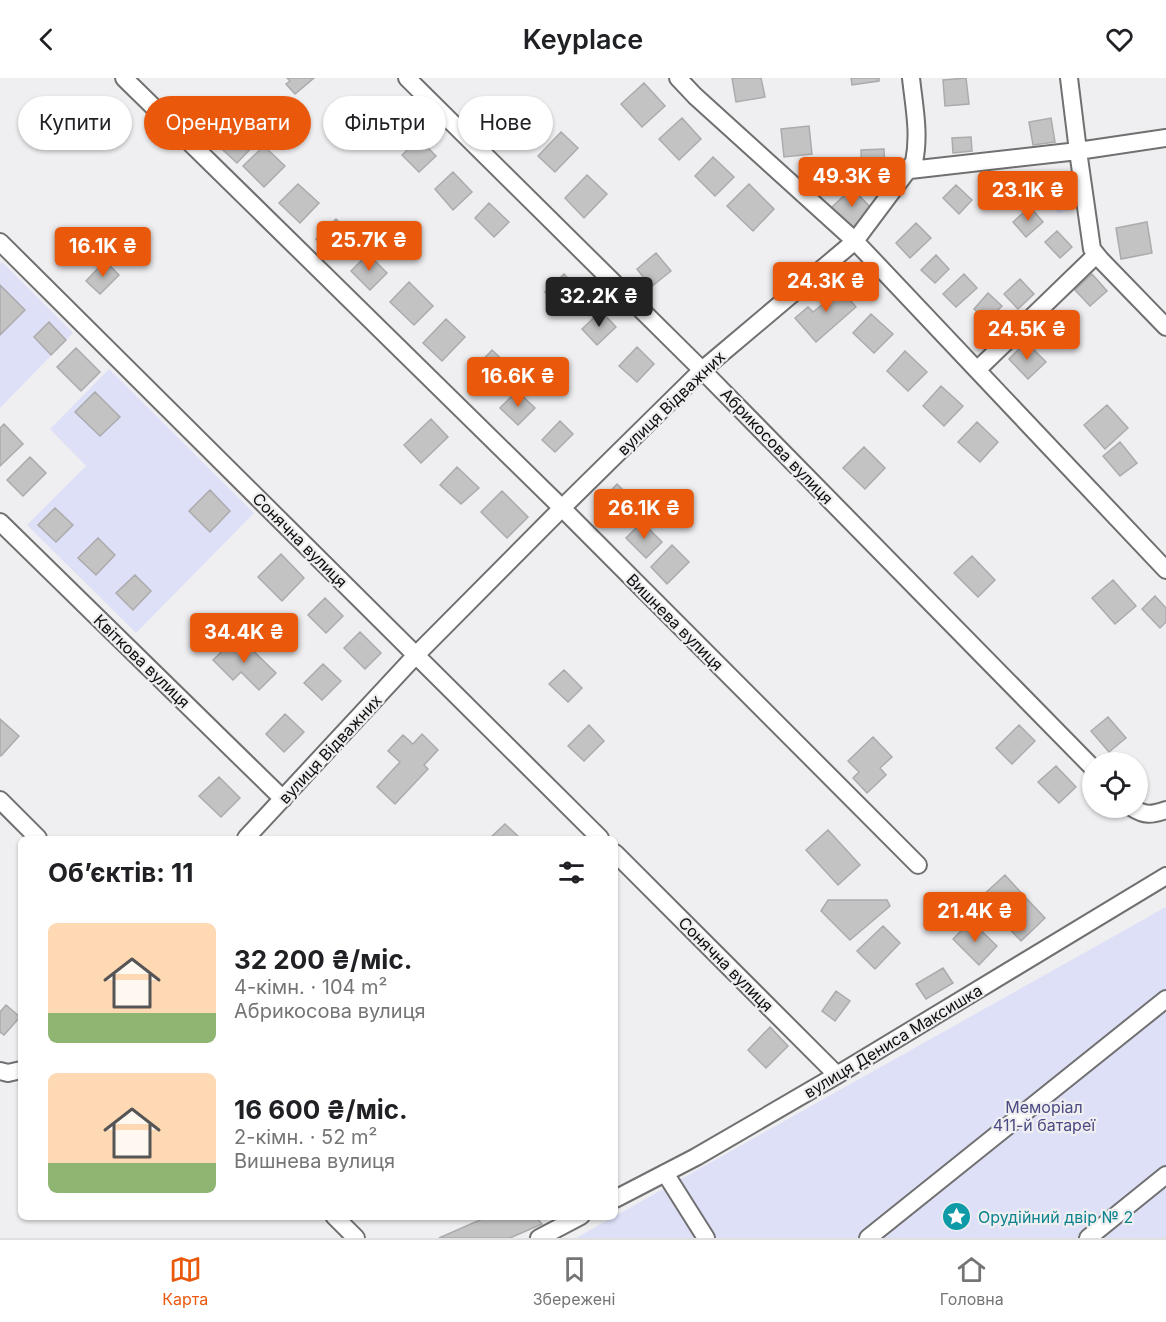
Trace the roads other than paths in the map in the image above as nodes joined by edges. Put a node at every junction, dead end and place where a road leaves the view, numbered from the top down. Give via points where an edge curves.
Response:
1 (124, 78) edge
2 (407, 78) edge
3 (678, 78) edge
4 (692, 78) edge
5 (911, 78) edge
6 (1069, 78) edge
7 (695, 96) junction
8 (1166, 138) edge
9 (1078, 150) junction
10 (910, 170) junction
11 (855, 241) junction
12 (0, 242) edge
13 (1096, 255) junction
14 (1166, 327) edge
15 (702, 370) junction
16 (977, 370) junction
17 (562, 508) junction
18 (0, 522) edge
19 (1166, 570) edge
20 (416, 655) junction
21 (1082, 758) edge
22 (283, 799) junction
23 (0, 800) edge
24 (1166, 810) edge
25 (1148, 814) edge
26 (36, 836) edge
27 (248, 836) edge
28 (598, 836) edge
29 (618, 856) edge
30 (918, 865) dead end
31 (1166, 876) edge
32 (1166, 999) edge
33 (0, 1071) edge
34 (18, 1071) edge
35 (837, 1075) junction
36 (665, 1173) junction
37 (1166, 1175) edge
38 (618, 1197) edge
39 (338, 1220) edge
40 (574, 1220) edge
41 (356, 1238) edge
42 (541, 1238) edge
43 (706, 1238) edge
44 (868, 1238) edge
45 (1089, 1238) edge

1 - 17 street, Вишнева вулиця
2 - 15 street, Абрикосова вулиця
3 - 7 street
4 - 7 street
5 - 10 street, вулиця Відважних via 917,149
6 - 9 street
7 - 11 street
8 - 9 street
9 - 10 street
9 - 13 street
10 - 11 street, вулиця Відважних
11 - 15 street, вулиця Відважних
11 - 16 street
12 - 20 street, Сонячна вулиця
13 - 14 street
13 - 16 street
15 - 17 street, вулиця Відважних
15 - 21 street, Абрикосова вулиця
16 - 19 street
17 - 20 street, вулиця Відважних
17 - 30 street, Вишнева вулиця
18 - 22 street, Квіткова вулиця
20 - 22 street, вулиця Відважних
20 - 28 street, Сонячна вулиця
22 - 27 street, вулиця Відважних
23 - 26 street
24 - 25 street
29 - 35 street, Сонячна вулиця
31 - 35 street, вулиця Дениса Максишка
32 - 44 street
33 - 34 street
35 - 36 street, вулиця Дениса Максишка
36 - 38 street, вулиця Дениса Максишка
36 - 43 street
37 - 45 street
39 - 41 street
40 - 42 street

